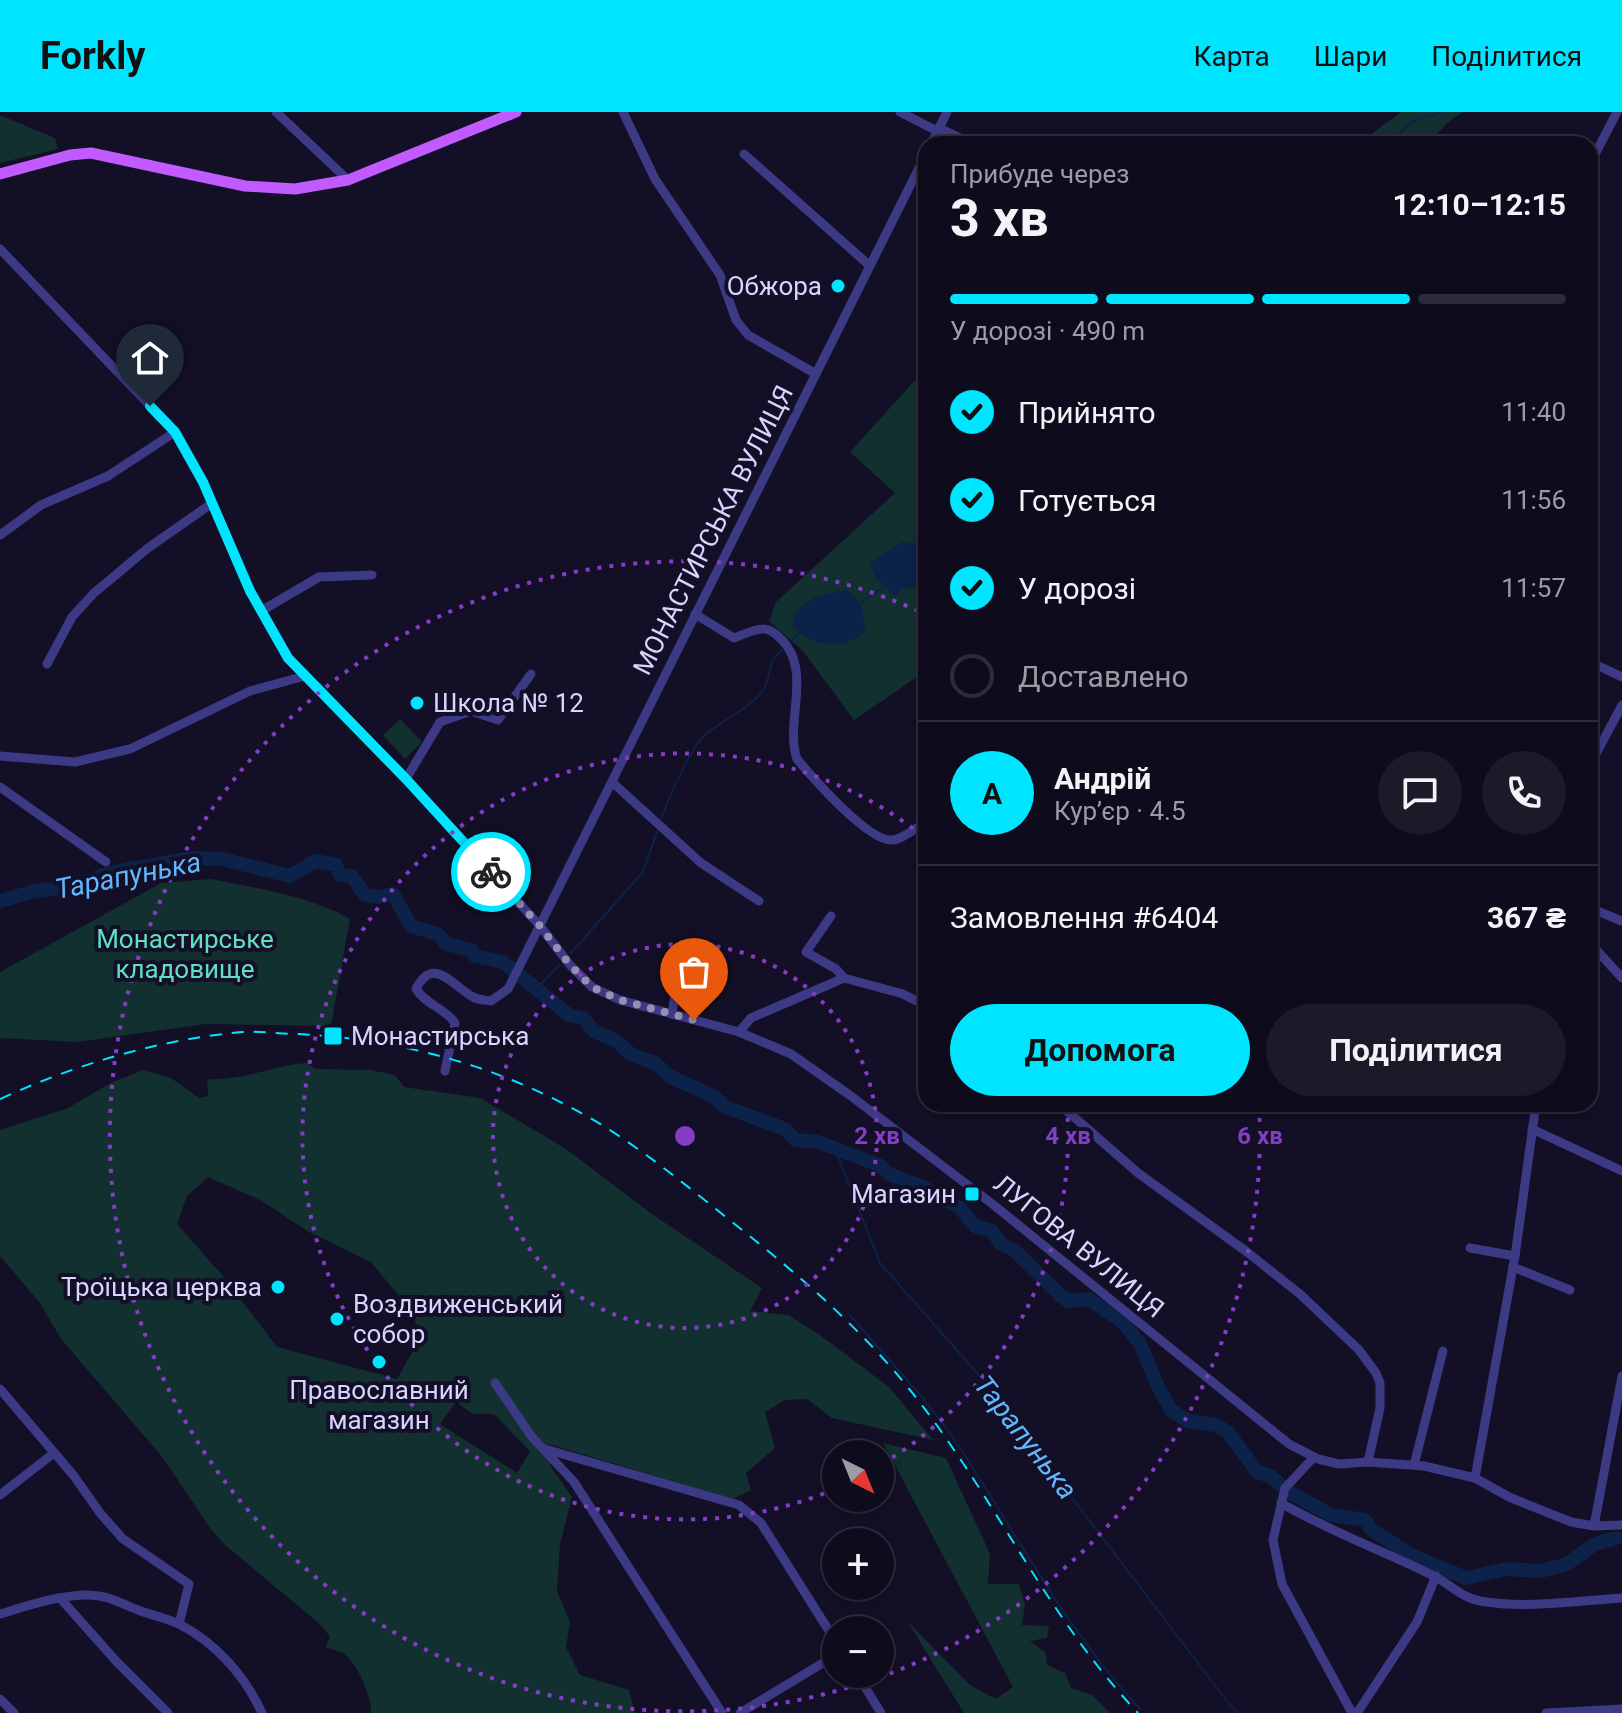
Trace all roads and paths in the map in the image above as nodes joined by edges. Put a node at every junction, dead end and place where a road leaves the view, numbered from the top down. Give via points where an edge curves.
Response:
1 (276, 112) edge
2 (516, 112) edge
3 (623, 112) edge
4 (900, 112) edge
5 (947, 112) edge
6 (1618, 114) edge
7 (938, 129) junction
8 (935, 136) edge
9 (954, 136) edge
10 (1598, 150) edge
11 (744, 154) dead end
12 (918, 170) edge
13 (0, 174) edge
14 (348, 180) junction
15 (0, 249) edge
16 (870, 266) junction
17 (816, 374) junction
18 (175, 432) junction
19 (211, 504) junction
20 (0, 535) edge
21 (372, 575) dead end
22 (261, 611) junction
23 (695, 614) junction
24 (47, 664) dead end
25 (1598, 666) edge
26 (531, 674) dead end
27 (305, 676) junction
28 (1622, 677) edge
29 (1622, 705) edge
30 (1598, 750) edge
31 (0, 756) edge
32 (406, 779) junction
33 (612, 782) junction
34 (0, 787) edge
35 (918, 826) edge
36 (106, 862) dead end
37 (759, 901) dead end
38 (1598, 911) edge
39 (831, 916) dead end
40 (1622, 921) edge
41 (540, 926) junction
42 (682, 947) dead end
43 (1598, 952) edge
44 (844, 978) junction
45 (1622, 978) edge
46 (918, 1002) edge
47 (672, 1014) junction
48 (739, 1032) junction
49 (445, 1071) dead end
50 (1068, 1112) edge
51 (1535, 1112) edge
52 (1532, 1129) junction
53 (1622, 1171) edge
54 (1470, 1248) dead end
55 (1515, 1256) junction
56 (1513, 1267) junction
57 (1570, 1290) dead end
58 (1443, 1351) dead end
59 (1622, 1376) edge
60 (495, 1383) dead end
61 (0, 1389) edge
62 (545, 1449) junction
63 (54, 1453) junction
64 (1314, 1457) junction
65 (1368, 1462) junction
66 (1414, 1465) junction
67 (1475, 1478) junction
68 (0, 1495) edge
69 (1281, 1503) junction
70 (1622, 1525) edge
71 (1594, 1526) junction
72 (1436, 1576) junction
73 (60, 1598) junction
74 (1622, 1598) edge
75 (0, 1614) edge
76 (822, 1620) edge
77 (179, 1624) junction
78 (822, 1663) edge
79 (866, 1688) edge
80 (0, 1699) edge
81 (1622, 1709) edge
82 (14, 1713) edge
83 (168, 1713) edge
84 (262, 1713) edge
85 (722, 1713) edge
86 (740, 1713) edge
87 (881, 1713) edge
88 (1355, 1713) edge
89 (1546, 1713) edge

1 - 14 street
2 - 14 main road
3 - 17 street via 655,179 720,275 736,320 748,335
4 - 7 street
5 - 7 street
6 - 10 street
7 - 8 street
7 - 9 street
11 - 16 street
12 - 16 street, МОНАСТИРСЬКА ВУЛИЦЯ
13 - 14 main road via 91,153 245,186 295,189
15 - 18 street, ЛУГОВА ВУЛИЦЯ
16 - 17 street, МОНАСТИРСЬКА ВУЛИЦЯ
17 - 23 street, МОНАСТИРСЬКА ВУЛИЦЯ
18 - 19 street, ЛУГОВА ВУЛИЦЯ
18 - 20 street via 108,476 41,505
19 - 22 street, ЛУГОВА ВУЛИЦЯ
19 - 24 street via 94,593 74,613
21 - 22 street via 319,577
22 - 27 street, ЛУГОВА ВУЛИЦЯ
23 - 33 street, МОНАСТИРСЬКА ВУЛИЦЯ
23 - 35 street via 734,638 764,629 786,643 796,675 797,759 855,821 883,839 894,840
25 - 28 street
26 - 32 street via 498,720 471,711 440,722
27 - 31 street via 250,691 130,749 75,762
27 - 32 street, ЛУГОВА ВУЛИЦЯ
29 - 30 street
32 - 41 street, ЛУГОВА ВУЛИЦЯ
33 - 37 street via 701,863
33 - 41 street, МОНАСТИРСЬКА ВУЛИЦЯ
34 - 36 street
38 - 40 street
39 - 44 street via 806,952
41 - 47 street, ЛУГОВА ВУЛИЦЯ via 592,987
41 - 49 street, МОНАСТИРСЬКА ВУЛИЦЯ via 510,984 491,1001 475,998 441,975 425,975 420,981 418,993 455,1023
42 - 47 street
43 - 45 street
44 - 46 street
44 - 48 street via 751,1018
47 - 48 street, ЛУГОВА ВУЛИЦЯ
48 - 64 street, ЛУГОВА ВУЛИЦЯ via 791,1054 851,1096 1289,1444
50 - 65 street via 1138,1173 1301,1295 1359,1350 1380,1383
51 - 52 street
52 - 53 street
52 - 55 street
54 - 55 street
55 - 56 street
56 - 57 street
56 - 67 street
58 - 66 street
59 - 71 street
60 - 62 street
61 - 63 street
62 - 76 street via 739,1505 761,1523
62 - 85 street via 574,1482
63 - 68 street
63 - 77 street via 123,1539 189,1584
64 - 65 street, ЛУГОВА ВУЛИЦЯ via 1339,1464
64 - 69 street via 1285,1488
65 - 66 street, ЛУГОВА ВУЛИЦЯ
66 - 67 street, ЛУГОВА ВУЛИЦЯ
67 - 71 street, ЛУГОВА ВУЛИЦЯ via 1555,1517
69 - 72 street
69 - 88 street via 1273,1540 1282,1584
70 - 71 street, ЛУГОВА ВУЛИЦЯ
72 - 74 street via 1464,1597 1482,1602
72 - 88 street via 1417,1622
73 - 75 street
73 - 77 street via 109,1597
73 - 83 street
77 - 84 street via 233,1666
78 - 86 street
79 - 87 street
80 - 82 street
81 - 89 street

